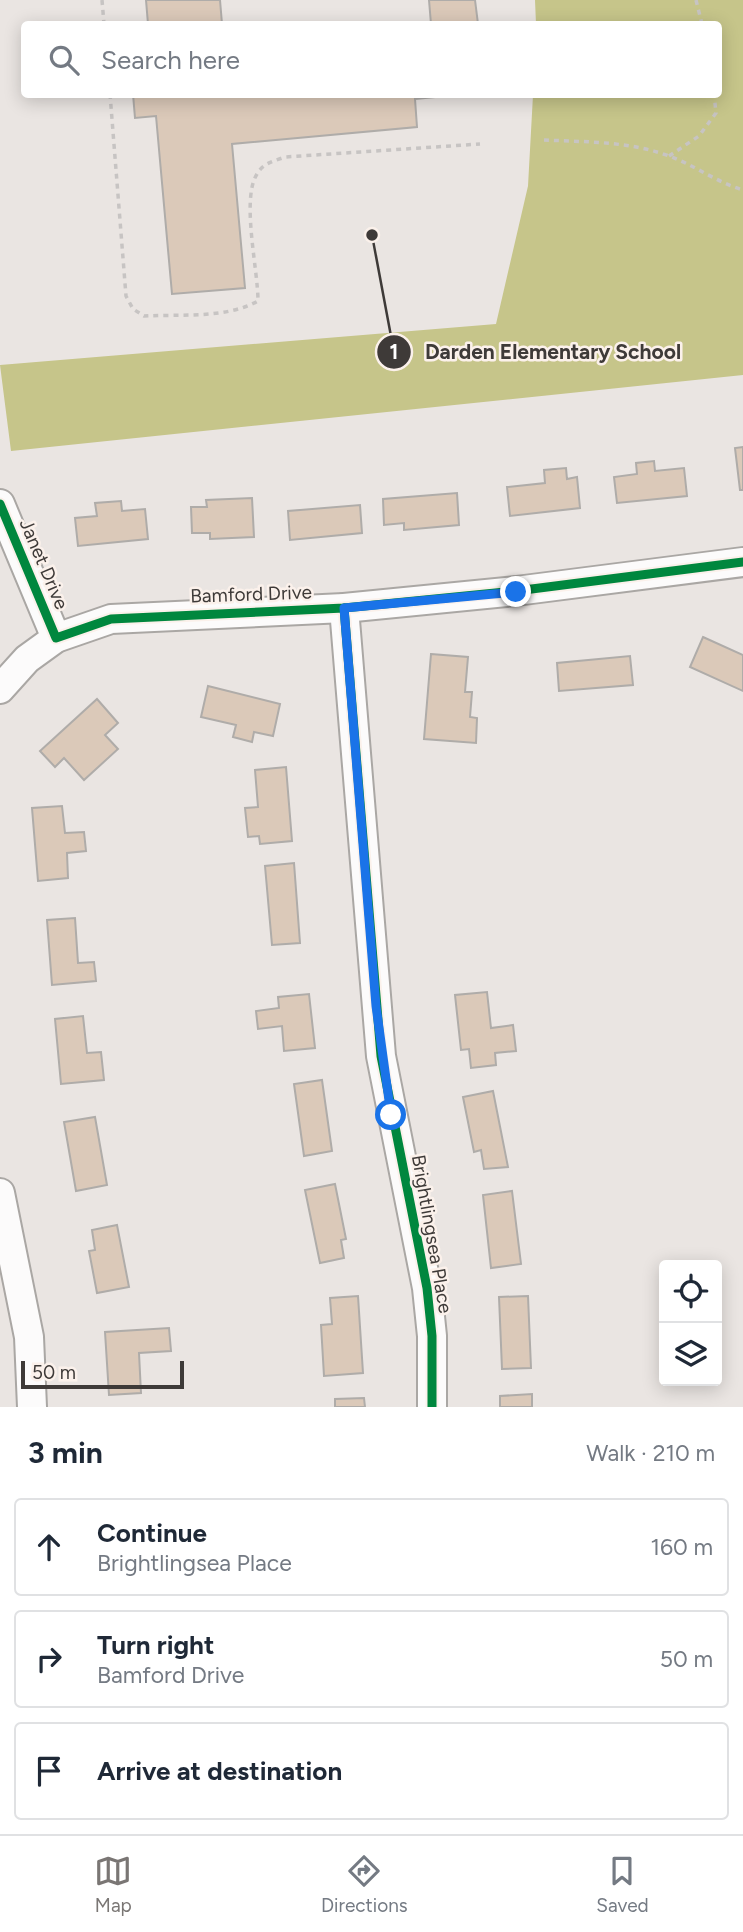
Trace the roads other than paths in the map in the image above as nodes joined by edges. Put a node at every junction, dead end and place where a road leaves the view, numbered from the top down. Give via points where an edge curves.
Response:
1 (0, 504) edge
2 (743, 562) edge
3 (344, 608) junction
4 (56, 638) junction
5 (0, 689) edge
6 (0, 1193) edge
7 (32, 1407) edge
8 (432, 1407) edge

1 - 4 street, Janet Drive
2 - 3 street, Bamford Drive via 516,592
3 - 4 street, Bamford Drive via 111,619
3 - 8 street, Brightlingsea Place via 381,1056 422,1255 432,1336
4 - 5 street, Bamford Drive via 27,659
6 - 7 street via 29,1337

